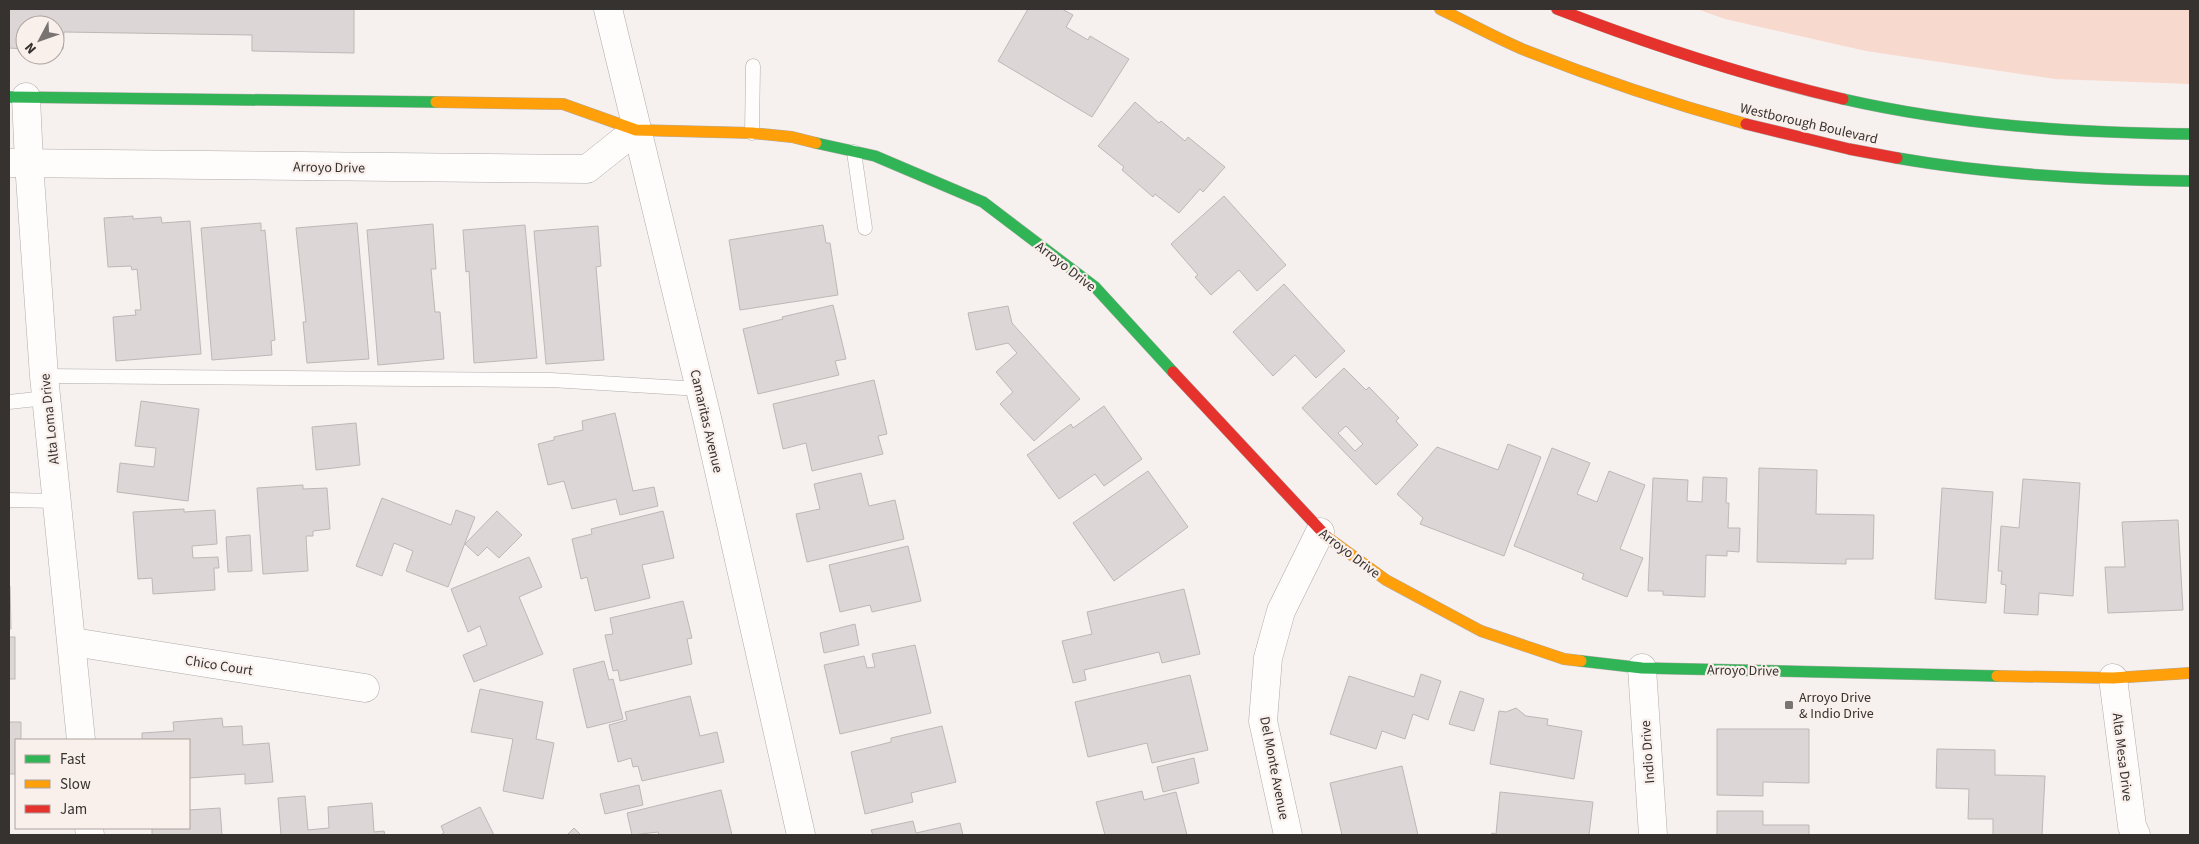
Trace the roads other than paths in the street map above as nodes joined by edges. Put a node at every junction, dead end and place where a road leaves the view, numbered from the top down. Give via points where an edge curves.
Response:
1 (608, 9) edge
2 (1440, 9) edge
3 (1557, 9) edge
4 (753, 66) dead end
5 (17, 97) edge
6 (636, 130) junction
7 (752, 132) junction
8 (2190, 134) edge
9 (854, 152) junction
10 (19, 163) edge
11 (2190, 181) edge
12 (865, 228) dead end
13 (45, 387) junction
14 (700, 389) junction
15 (9, 402) edge
16 (9, 500) edge
17 (57, 501) junction
18 (1320, 532) junction
19 (73, 642) junction
20 (1642, 668) junction
21 (2190, 673) edge
22 (2113, 678) junction
23 (365, 688) dead end
24 (81, 739) edge
25 (801, 835) edge
26 (1288, 835) edge
27 (1653, 835) edge
28 (2136, 835) edge

1 - 6 street, Camaritas Avenue
2 - 11 street, Westborough Boulevard via 1520,47 1600,78 1774,133 1864,153 1996,172 2051,178
3 - 8 street via 1622,36 1706,64 1884,108 1971,123 2063,132
4 - 7 lane
5 - 6 street, Arroyo Drive via 563,104
5 - 10 street, Alta Loma Drive
6 - 7 street, Arroyo Drive
6 - 10 street, Arroyo Drive via 586,169
6 - 14 street, Camaritas Avenue
7 - 9 street, Arroyo Drive via 792,137
9 - 12 lane
9 - 18 street, Arroyo Drive via 875,156 983,202 1095,287
10 - 13 street, Alta Loma Drive
13 - 14 lane via 551,380
13 - 15 lane
13 - 17 street, Alta Loma Drive
14 - 25 street, Camaritas Avenue
16 - 17 lane
17 - 19 street, Alta Loma Drive
18 - 20 street, Arroyo Drive via 1386,580 1481,631 1564,659
18 - 26 street, Del Monte Avenue via 1281,612 1268,658 1263,721
19 - 23 street, Chico Court
19 - 24 street, Alta Loma Drive
20 - 22 street, Arroyo Drive
20 - 27 street, Indio Drive
21 - 22 street, Arroyo Drive
22 - 28 street, Alta Mesa Drive via 2132,826

